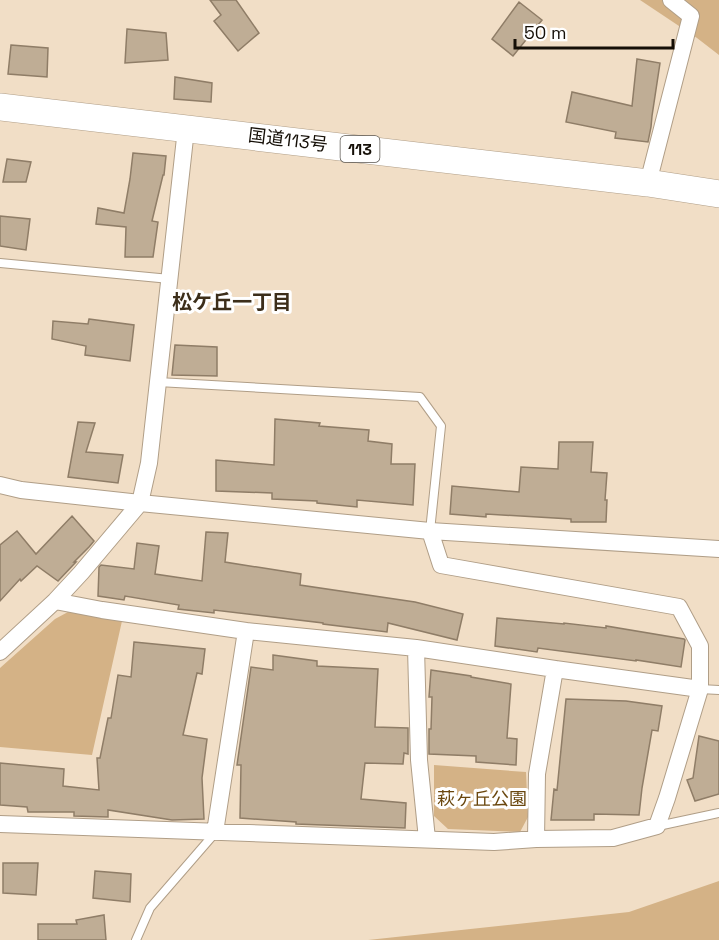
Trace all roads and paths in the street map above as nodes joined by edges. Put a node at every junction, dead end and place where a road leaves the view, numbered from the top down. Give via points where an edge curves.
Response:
1 (671, 0) edge
2 (0, 107) edge
3 (186, 129) junction
4 (648, 183) junction
5 (719, 194) edge
6 (0, 263) edge
7 (170, 279) junction
8 (158, 382) junction
9 (0, 485) edge
10 (140, 503) junction
11 (430, 531) junction
12 (719, 549) edge
13 (55, 601) junction
14 (246, 631) junction
15 (416, 648) junction
16 (0, 652) edge
17 (555, 669) junction
18 (700, 689) junction
19 (719, 690) edge
20 (719, 813) edge
21 (0, 824) edge
22 (657, 826) junction
23 (215, 832) junction
24 (427, 839) junction
25 (536, 839) junction
26 (136, 940) edge

1 - 4 street via 691,16
2 - 3 highway, 国道113号 / 113
3 - 4 highway, 国道113号 / 113
3 - 7 street
4 - 5 highway, 国道113号 / 113
6 - 7 lane
7 - 8 street
8 - 10 street via 150,463
8 - 11 lane via 420,397 441,426
9 - 10 street
10 - 11 street
10 - 13 street
11 - 12 street
11 - 18 street via 441,565 679,607 700,646
13 - 14 street
13 - 16 street
14 - 15 street
14 - 23 street
15 - 17 street
15 - 24 street via 419,760
17 - 18 street
17 - 25 street via 537,774
18 - 19 lane
18 - 22 street
20 - 22 lane
21 - 23 street
22 - 25 street via 613,838
23 - 24 street
23 - 26 lane via 150,908
24 - 25 street

